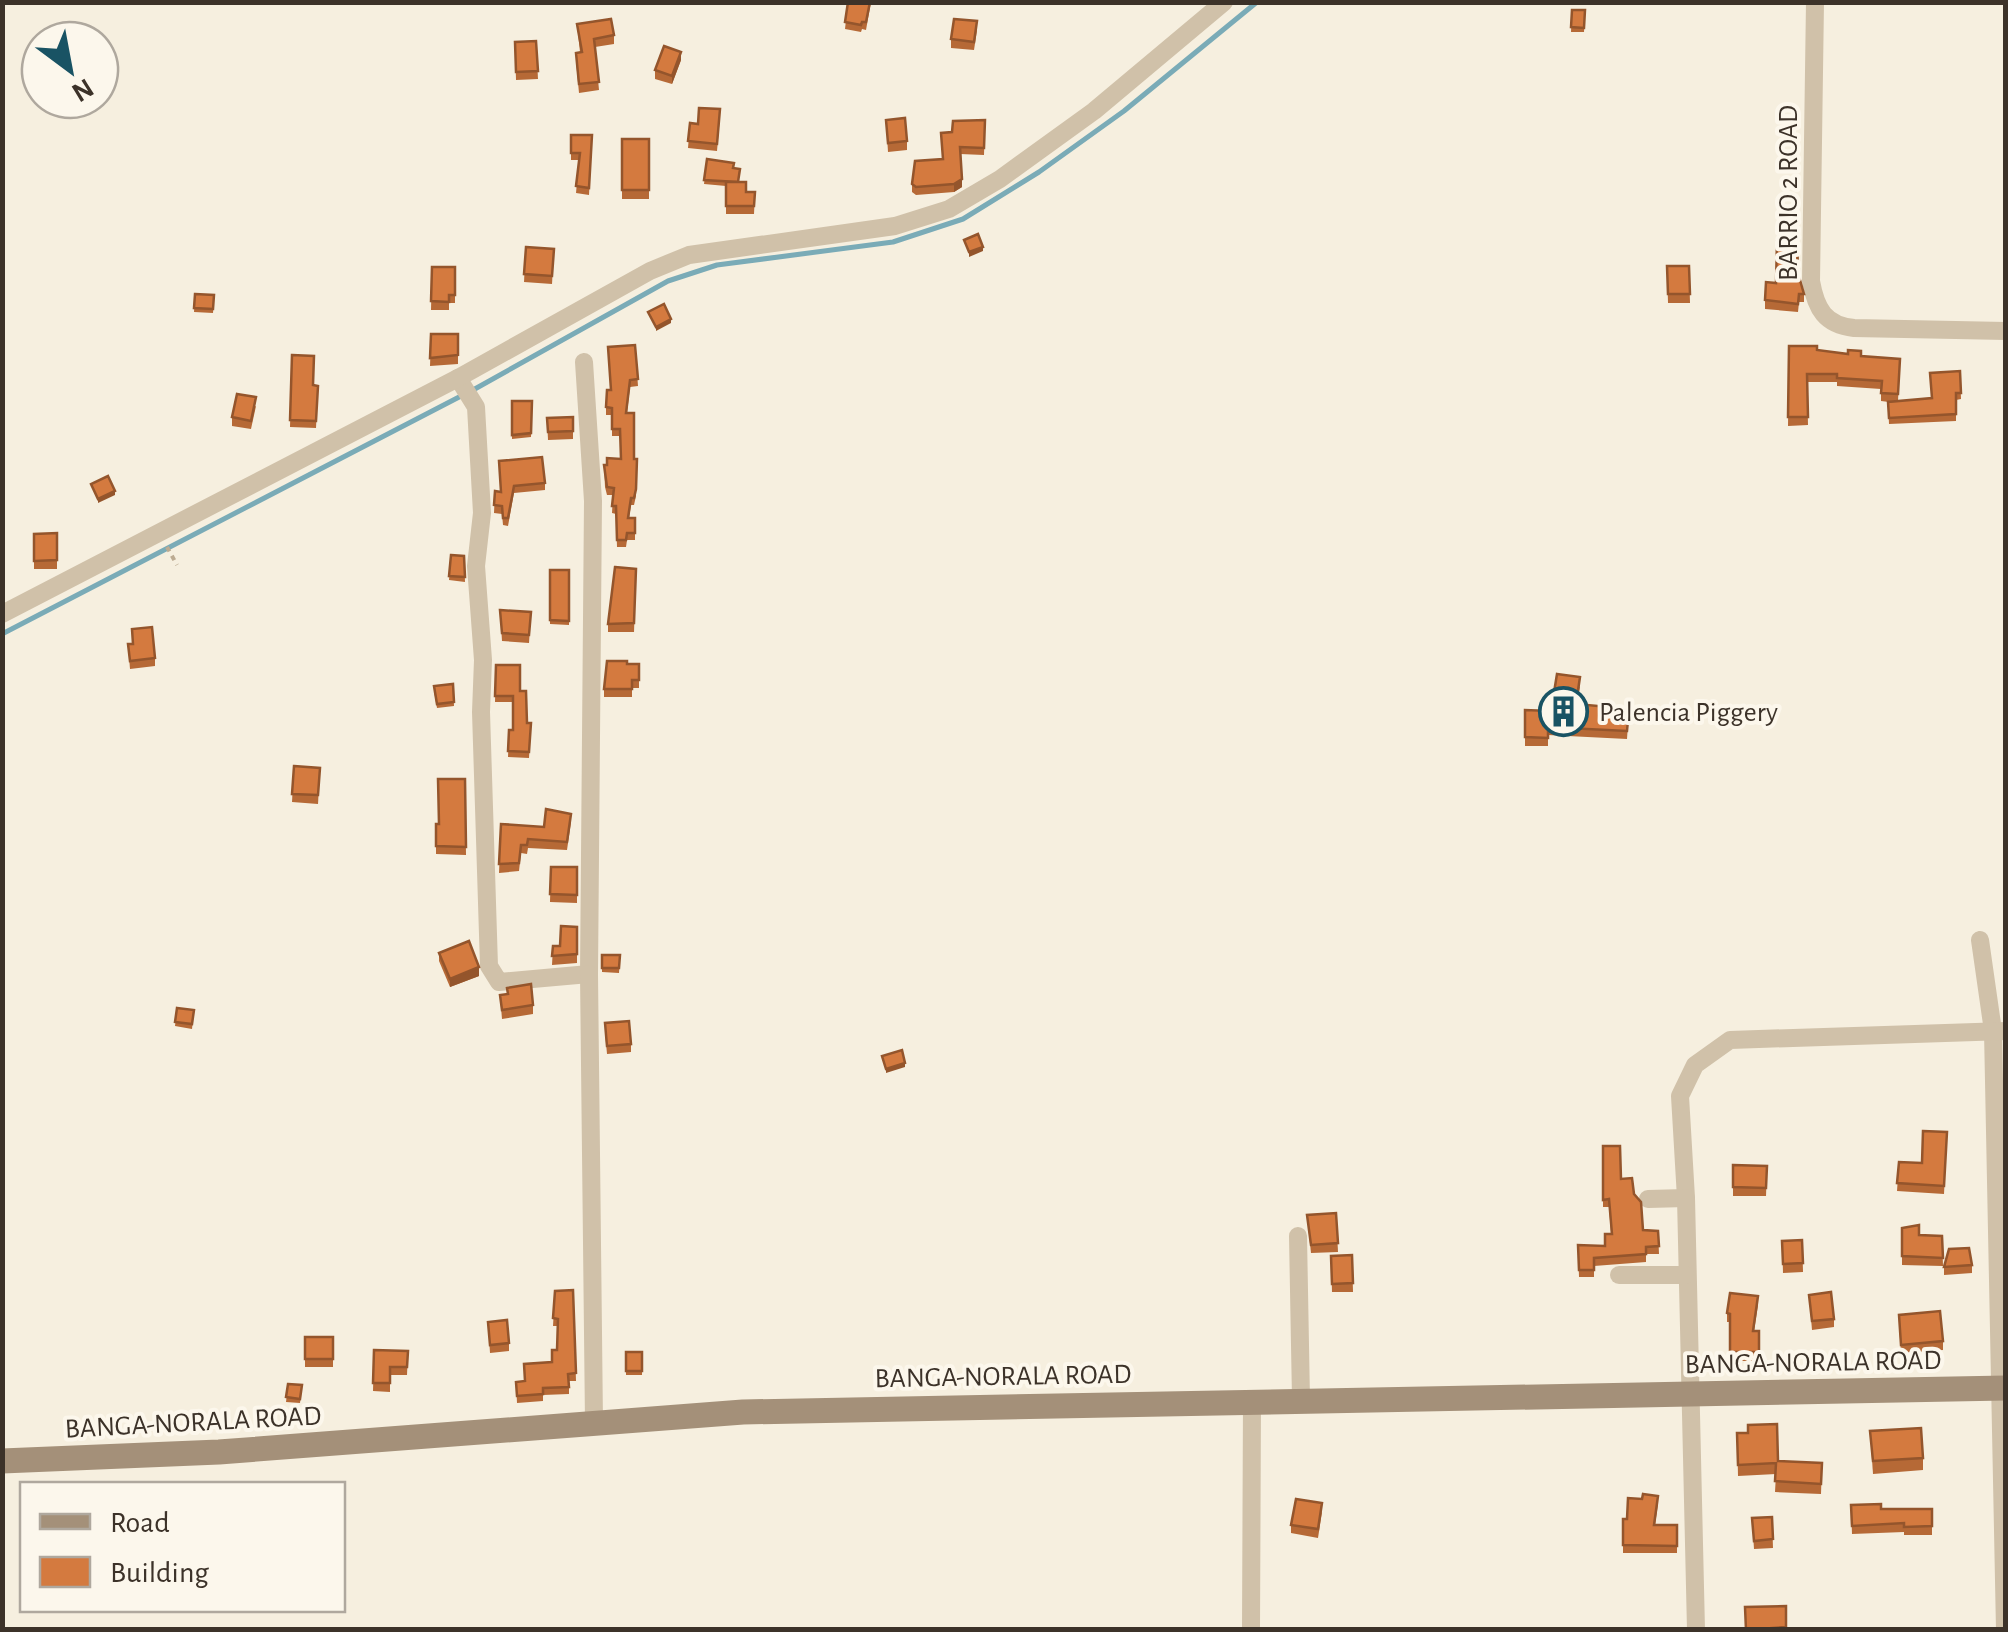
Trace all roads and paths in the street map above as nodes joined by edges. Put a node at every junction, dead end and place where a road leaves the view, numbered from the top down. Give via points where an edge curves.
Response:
1 (1224, 2) edge
2 (1816, 2) edge
3 (2006, 330) edge
4 (584, 362) dead end
5 (458, 378) junction
6 (2, 614) edge
7 (1980, 940) dead end
8 (588, 974) junction
9 (1999, 1031) edge
10 (1686, 1198) junction
11 (1648, 1199) dead end
12 (1298, 1236) dead end
13 (1618, 1275) dead end
14 (1685, 1275) junction
15 (2003, 1388) edge
16 (1693, 1394) junction
17 (1301, 1399) junction
18 (1252, 1400) junction
19 (594, 1422) junction
20 (2, 1461) edge
21 (1251, 1630) edge
22 (1696, 1630) edge
23 (2005, 1630) edge

1 - 5 street via 1094,111 950,210 894,226 690,255 622,285
2 - 3 street, BARRIO 2 ROAD via 1811,282 1822,312 1837,326 1854,328
4 - 8 street via 593,501
5 - 6 street
5 - 8 street via 476,407 482,513 476,566 489,966 499,982
7 - 9 street
8 - 19 street
9 - 10 street via 1730,1040 1695,1065 1680,1096
9 - 15 street
10 - 11 street
10 - 14 street
12 - 17 street
13 - 14 street
14 - 16 street
15 - 16 main road, BANGA-NORALA ROAD
15 - 23 street
16 - 17 main road, BANGA-NORALA ROAD
16 - 22 street
17 - 18 main road, BANGA-NORALA ROAD
18 - 19 main road, BANGA-NORALA ROAD via 742,1412
18 - 21 street
19 - 20 main road, BANGA-NORALA ROAD via 220,1452

